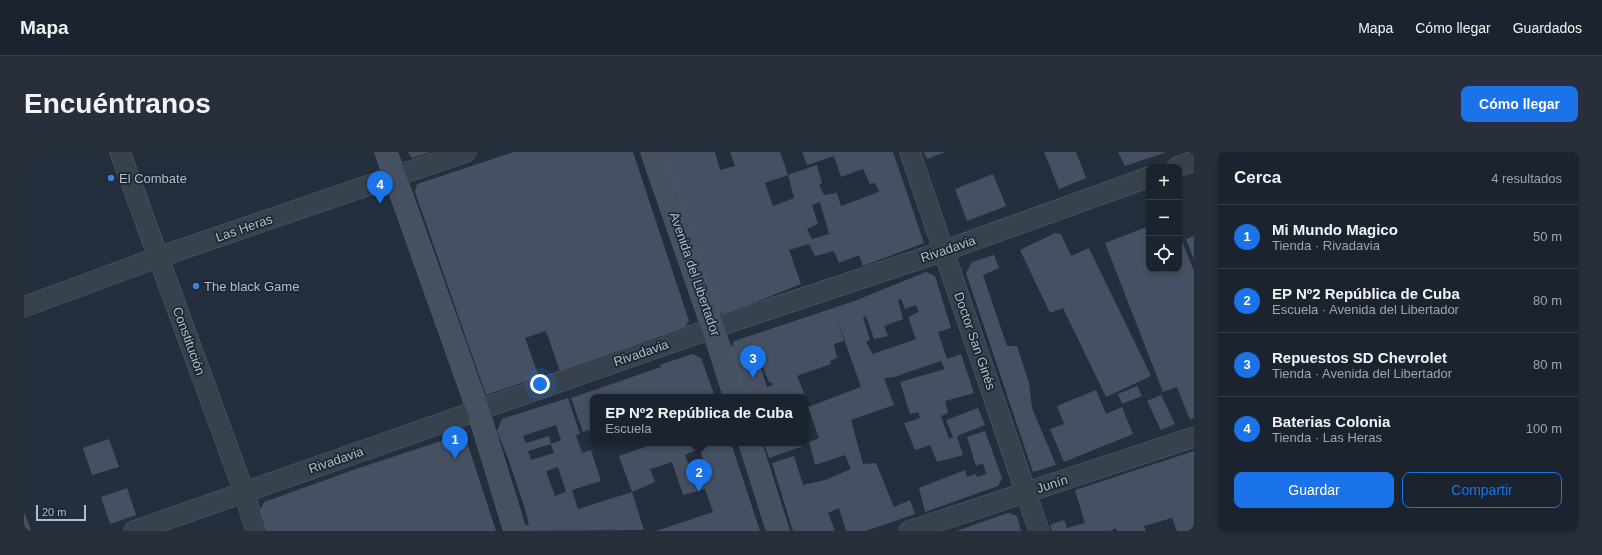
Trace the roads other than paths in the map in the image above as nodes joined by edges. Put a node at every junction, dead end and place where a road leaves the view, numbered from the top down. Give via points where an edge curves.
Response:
1 (120, 152) edge
2 (386, 152) edge
3 (466, 152) edge
4 (652, 152) edge
5 (910, 152) edge
6 (1194, 161) edge
7 (1182, 165) edge
8 (394, 177) junction
9 (1146, 178) edge
10 (944, 251) junction
11 (159, 257) junction
12 (24, 307) edge
13 (713, 328) junction
14 (734, 394) edge
15 (478, 410) junction
16 (1194, 437) edge
17 (751, 446) edge
18 (244, 492) junction
19 (1026, 493) junction
20 (134, 531) edge
21 (256, 531) edge
22 (516, 531) edge
23 (778, 531) edge
24 (910, 531) edge
25 (1040, 531) edge

1 - 11 street, Constitución
2 - 8 main road
3 - 8 street, Las Heras
4 - 13 main road, Avenida del Libertador
5 - 10 street, Doctor San Ginés
6 - 7 street
8 - 11 street, Las Heras
8 - 15 main road
9 - 10 street, Rivadavia
10 - 13 street, Rivadavia
10 - 19 street, Doctor San Ginés
11 - 12 street, Las Heras
11 - 18 street, Constitución
13 - 14 main road, Avenida del Libertador
13 - 15 street, Rivadavia
15 - 18 street, Rivadavia
15 - 22 main road
16 - 19 street, Junín
17 - 23 main road
18 - 20 street, Rivadavia
18 - 21 street, Constitución
19 - 24 street, Junín
19 - 25 street, Doctor San Ginés

